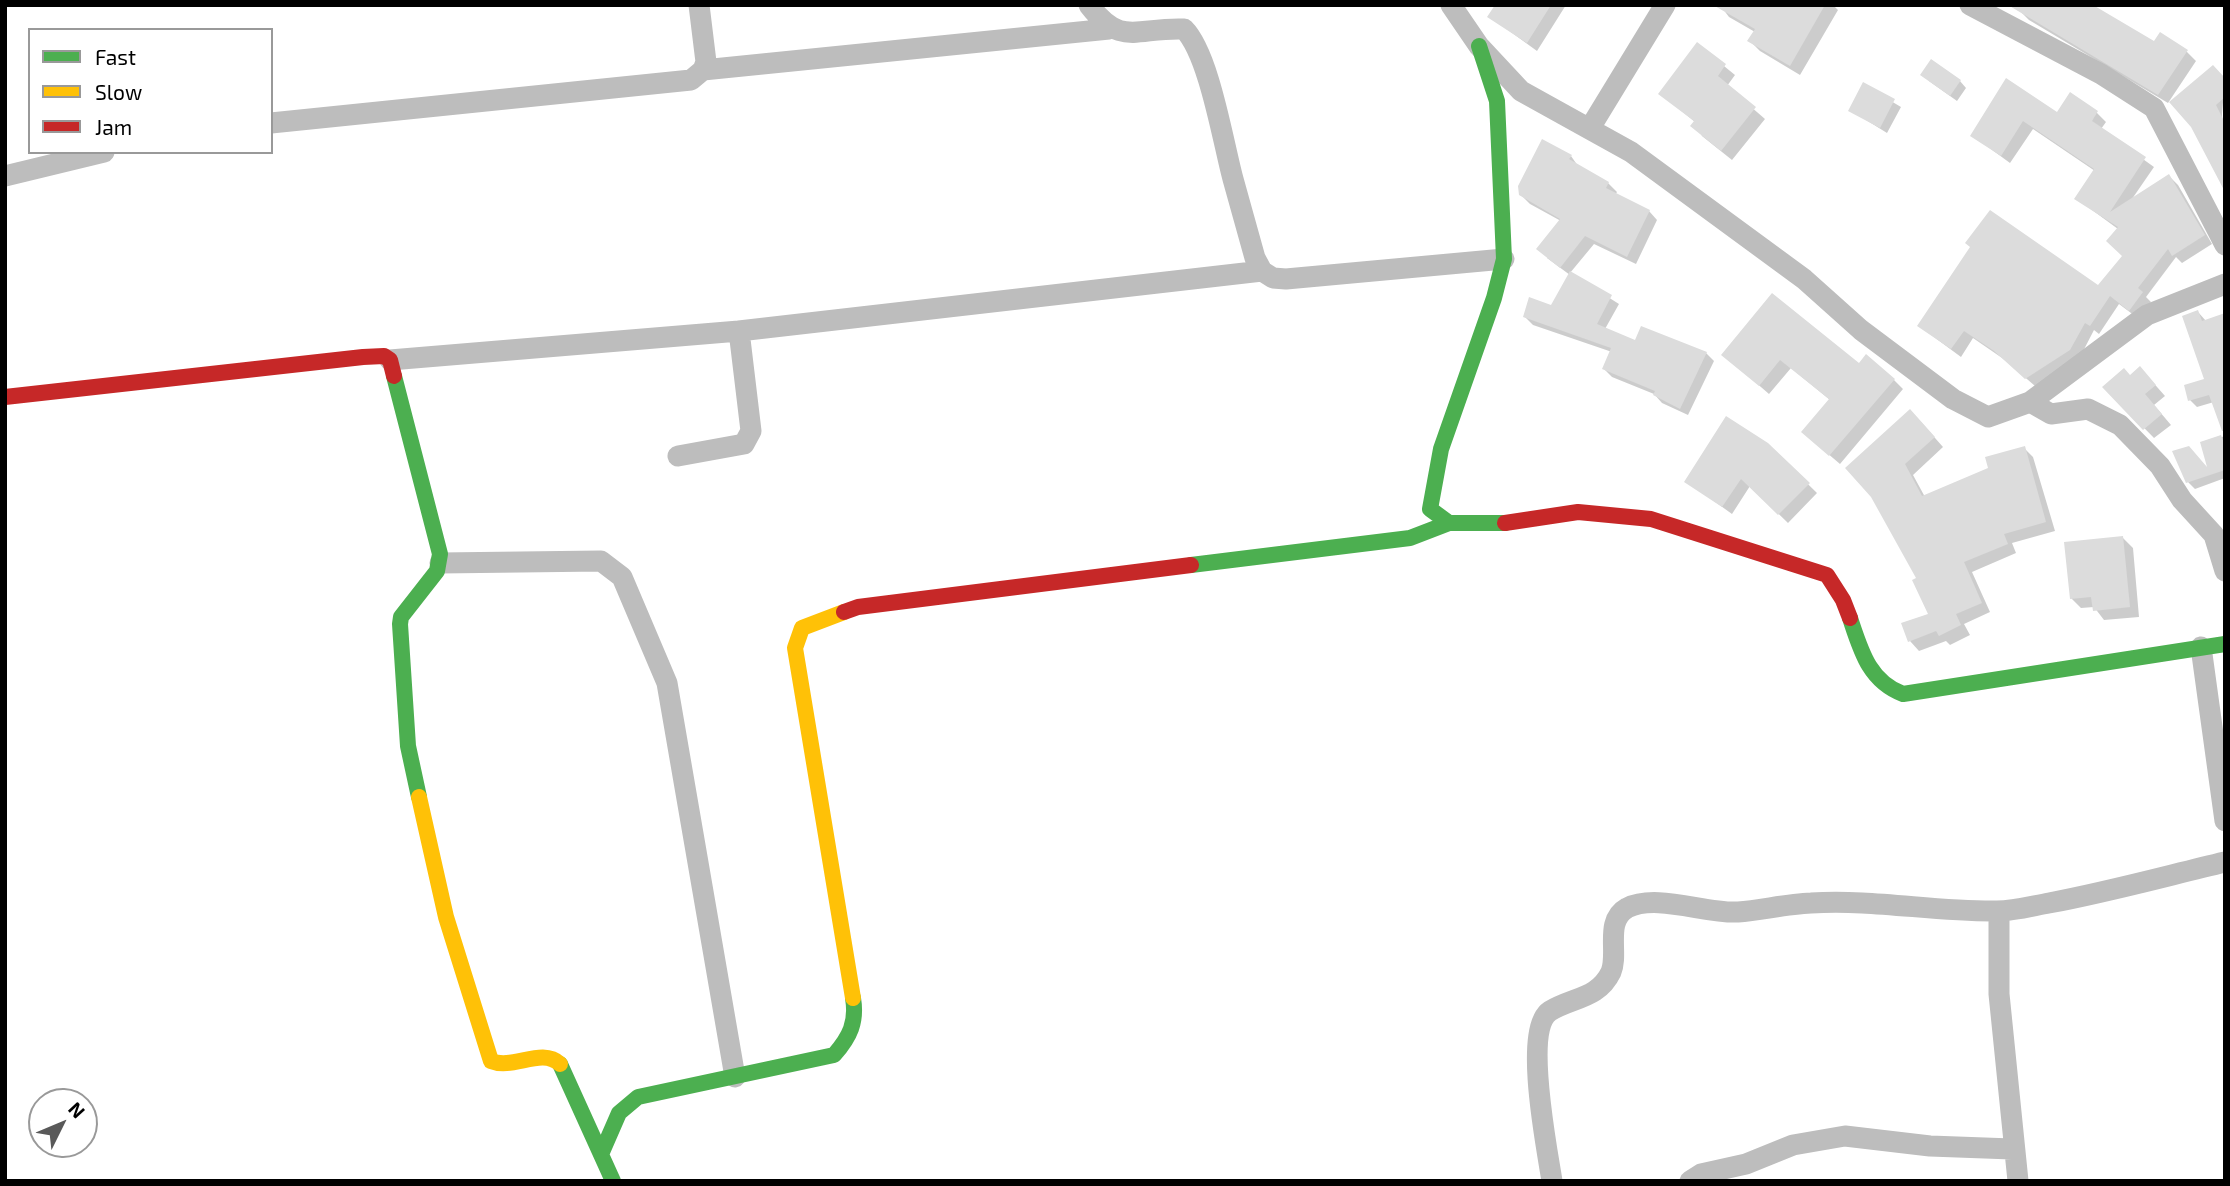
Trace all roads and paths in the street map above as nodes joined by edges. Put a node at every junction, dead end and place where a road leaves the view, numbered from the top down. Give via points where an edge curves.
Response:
1 (699, 5) edge
2 (1089, 5) edge
3 (1451, 5) edge
4 (1665, 5) edge
5 (1972, 6) edge
6 (1109, 29) junction
7 (1479, 46) junction
8 (703, 70) junction
9 (273, 123) edge
10 (1590, 128) junction
11 (96, 154) edge
12 (5, 176) edge
13 (2225, 245) edge
14 (1504, 259) junction
15 (1262, 271) junction
16 (2225, 284) edge
17 (739, 331) junction
18 (390, 360) junction
19 (5, 397) edge
20 (2029, 402) junction
21 (678, 456) dead end
22 (1448, 523) junction
23 (440, 563) junction
24 (2225, 571) edge
25 (2225, 644) edge
26 (2201, 647) junction
27 (2225, 821) edge
28 (2225, 862) edge
29 (1999, 911) junction
30 (735, 1077) junction
31 (2012, 1149) junction
32 (602, 1152) junction
33 (613, 1181) edge
34 (1552, 1181) edge
35 (1690, 1181) edge
36 (2018, 1181) edge

1 - 8 street
2 - 6 street
3 - 7 street
4 - 10 street
5 - 13 street via 2101,74 2154,108
6 - 8 street
6 - 15 street via 1123,33 1184,29 1190,35 1199,52
7 - 10 street via 1521,92
7 - 14 street via 1497,101
8 - 9 street via 691,80
10 - 20 street via 1727,221 1953,399 1988,417
11 - 12 street
14 - 15 street via 1286,279
14 - 22 street via 1441,449 1430,509
15 - 17 street
16 - 20 street via 2147,315
17 - 18 street
17 - 21 street via 751,431 744,444
18 - 19 street via 363,357
18 - 23 street
20 - 24 street via 2051,414 2088,409 2120,425 2160,466 2182,500 2214,535
22 - 26 street via 1503,523 1578,512 1651,519 1826,575 1841,589 1866,663 1880,684 1902,694
22 - 30 street via 1410,538 858,607 802,628 794,648 856,1015 848,1039 834,1055
23 - 30 street via 601,561 622,577 667,683
23 - 32 street via 400,624 408,746 446,917 491,1062 504,1065 547,1057 559,1061
25 - 26 street
26 - 27 street
28 - 29 street via 2087,896
29 - 31 street via 1999,994
29 - 34 street via 1812,903 1735,912 1648,903 1627,908 1614,928 1612,970 1605,981 1596,992 1549,1012 1540,1021 1541,1105
30 - 32 street via 638,1097 619,1113
31 - 35 street via 1845,1136 1793,1145
31 - 36 street
32 - 33 street

